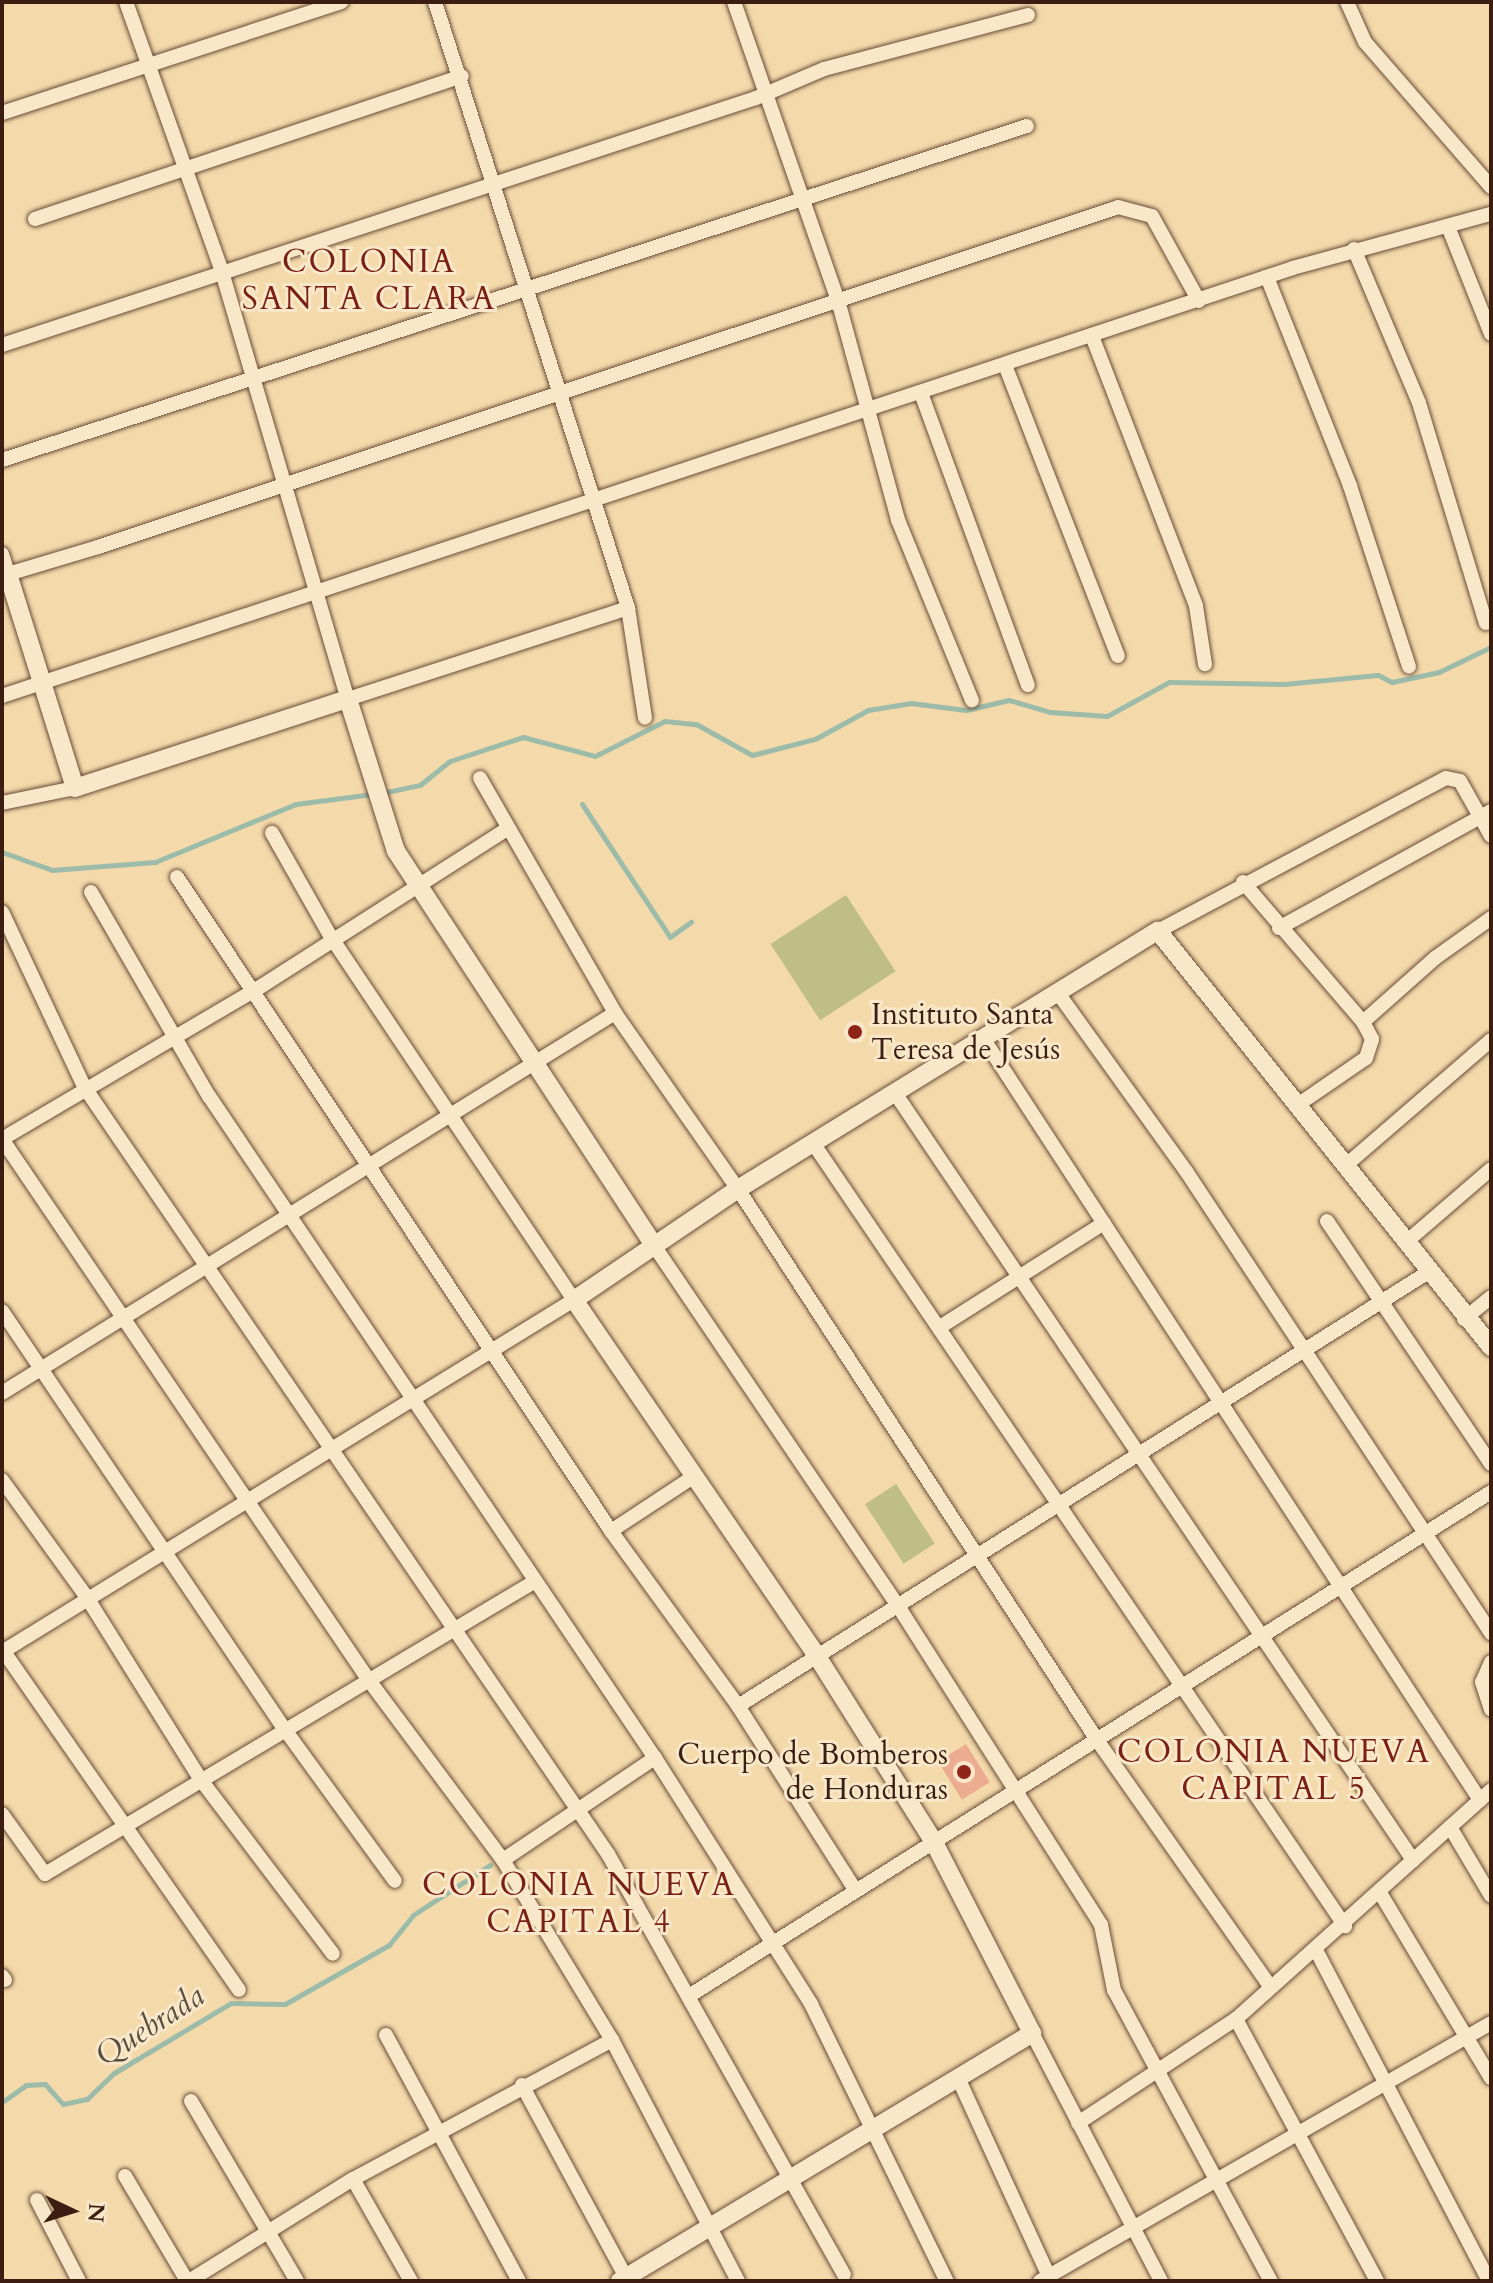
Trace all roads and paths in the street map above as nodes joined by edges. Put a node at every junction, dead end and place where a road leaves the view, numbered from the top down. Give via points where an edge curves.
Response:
1 (126, 2) edge
2 (341, 2) edge
3 (435, 2) edge
4 (734, 2) edge
5 (1347, 2) edge
6 (1028, 15) dead end
7 (148, 65) junction
8 (462, 76) junction
9 (765, 94) junction
10 (2, 113) edge
11 (1027, 126) dead end
12 (185, 168) junction
13 (493, 181) junction
14 (1491, 187) edge
15 (805, 198) junction
16 (1491, 214) edge
17 (35, 219) dead end
18 (1449, 229) junction
19 (1354, 249) junction
20 (222, 272) junction
21 (1267, 277) junction
22 (527, 288) junction
23 (1199, 301) junction
24 (839, 304) junction
25 (1491, 334) edge
26 (1092, 336) junction
27 (2, 345) edge
28 (1005, 365) junction
29 (253, 377) junction
30 (921, 393) junction
31 (561, 394) junction
32 (872, 409) junction
33 (2, 460) edge
34 (285, 484) junction
35 (594, 501) junction
36 (2, 554) edge
37 (5, 575) edge
38 (317, 592) junction
39 (628, 608) junction
40 (1486, 623) dead end
41 (1118, 656) dead end
42 (1205, 664) dead end
43 (1409, 667) dead end
44 (42, 683) junction
45 (1028, 685) dead end
46 (2, 696) edge
47 (348, 699) junction
48 (972, 700) dead end
49 (645, 718) dead end
50 (480, 778) dead end
51 (75, 788) junction
52 (2, 803) edge
53 (1485, 814) edge
54 (507, 829) junction
55 (272, 833) dead end
56 (1491, 836) edge
57 (177, 877) dead end
58 (1243, 882) junction
59 (417, 886) junction
60 (91, 892) dead end
61 (2, 912) edge
62 (1491, 918) edge
63 (1279, 928) junction
64 (1158, 931) junction
65 (332, 939) junction
66 (257, 989) junction
67 (1058, 993) junction
68 (615, 1013) junction
69 (1363, 1022) junction
70 (983, 1038) junction
71 (173, 1039) junction
72 (1491, 1040) edge
73 (537, 1064) junction
74 (85, 1088) junction
75 (895, 1093) junction
76 (1299, 1104) junction
77 (455, 1115) junction
78 (2, 1139) edge
79 (813, 1143) junction
80 (1345, 1166) junction
81 (372, 1167) junction
82 (1491, 1169) edge
83 (738, 1189) junction
84 (291, 1215) junction
85 (1327, 1221) dead end
86 (1104, 1223) junction
87 (1405, 1243) junction
88 (655, 1247) junction
89 (207, 1267) junction
90 (1427, 1273) junction
91 (1022, 1274) junction
92 (1491, 1297) edge
93 (574, 1300) junction
94 (1383, 1302) junction
95 (2, 1311) edge
96 (125, 1318) junction
97 (1464, 1319) junction
98 (940, 1327) junction
99 (1491, 1347) edge
100 (491, 1350) junction
101 (1306, 1354) junction
102 (41, 1368) junction
103 (2, 1393) edge
104 (411, 1402) junction
105 (1225, 1403) junction
106 (331, 1449) junction
107 (1141, 1452) junction
108 (1491, 1464) edge
109 (693, 1477) junction
110 (2, 1480) edge
111 (1491, 1492) edge
112 (244, 1499) junction
113 (1060, 1504) junction
114 (1427, 1529) junction
115 (611, 1531) junction
116 (164, 1550) junction
117 (976, 1555) junction
118 (532, 1583) junction
119 (1343, 1585) junction
120 (86, 1596) junction
121 (898, 1606) junction
122 (452, 1632) junction
123 (1491, 1633) edge
124 (1264, 1638) junction
125 (2, 1651) edge
126 (815, 1653) junction
127 (1491, 1662) edge
128 (368, 1679) junction
129 (1181, 1688) junction
130 (738, 1706) junction
131 (1491, 1710) edge
132 (283, 1727) junction
133 (1097, 1740) junction
134 (655, 1758) junction
135 (201, 1780) junction
136 (1016, 1787) junction
137 (1485, 1795) edge
138 (578, 1809) junction
139 (2, 1814) edge
140 (129, 1825) junction
141 (1450, 1827) junction
142 (934, 1842) junction
143 (503, 1860) junction
144 (1413, 1860) junction
145 (395, 1881) dead end
146 (856, 1891) junction
147 (1379, 1891) junction
148 (1491, 1896) edge
149 (1345, 1926) junction
150 (773, 1946) junction
151 (1317, 1952) junction
152 (333, 1954) dead end
153 (1270, 1986) junction
154 (239, 1990) dead end
155 (692, 1994) junction
156 (1236, 2019) junction
157 (1491, 2023) edge
158 (1032, 2033) junction
159 (386, 2035) dead end
160 (1469, 2035) junction
161 (612, 2040) junction
162 (1162, 2070) junction
163 (1491, 2078) edge
164 (1387, 2079) junction
165 (959, 2080) junction
166 (522, 2085) junction
167 (191, 2101) dead end
168 (1078, 2123) junction
169 (876, 2128) junction
170 (1298, 2131) junction
171 (437, 2132) junction
172 (125, 2176) dead end
173 (1218, 2178) junction
174 (353, 2179) junction
175 (793, 2179) junction
176 (37, 2200) dead end
177 (269, 2228) junction
178 (1133, 2228) junction
179 (713, 2229) junction
180 (844, 2274) dead end
181 (1046, 2279) edge
182 (625, 2280) edge
183 (79, 2281) edge
184 (188, 2281) edge
185 (297, 2281) edge
186 (411, 2281) edge
187 (519, 2281) edge
188 (738, 2281) edge
189 (947, 2281) edge
190 (1161, 2281) edge
191 (1271, 2281) edge
192 (1377, 2281) edge
193 (1489, 2281) edge

1 - 7 street
2 - 7 street
3 - 8 street
4 - 9 street
5 - 14 street via 1365,42
6 - 9 street via 824,69
7 - 10 street
7 - 12 street
8 - 12 street
8 - 13 street
9 - 13 street
9 - 15 street
11 - 15 street
12 - 17 street
12 - 20 street
13 - 20 street
13 - 22 street
15 - 22 street
15 - 24 street
16 - 18 street
18 - 19 street
18 - 25 street
19 - 21 street
19 - 40 street via 1419,403
20 - 27 street
20 - 29 street
21 - 23 street
21 - 43 street via 1350,486
22 - 29 street
22 - 31 street
23 - 24 street via 1152,216 1118,207
23 - 26 street
24 - 31 street
24 - 32 street
26 - 28 street
26 - 42 street via 1192,592
28 - 30 street
28 - 41 street
29 - 33 street
29 - 34 street
30 - 32 street
30 - 45 street
31 - 34 street
31 - 35 street
32 - 35 street
32 - 48 street via 898,520
34 - 37 street
34 - 38 street
35 - 38 street
35 - 39 street
36 - 37 street
37 - 44 street
38 - 44 street
38 - 47 street
39 - 47 street
39 - 49 street
44 - 46 street
44 - 51 street
47 - 51 street
47 - 59 street via 377,804
50 - 54 street
51 - 52 street
53 - 56 street
53 - 58 street via 1460,781 1446,778
53 - 63 street
54 - 59 street
54 - 68 street
55 - 65 street
57 - 66 street
58 - 63 street
58 - 64 street
59 - 65 street
59 - 73 street
60 - 71 street
61 - 74 street
62 - 69 street
63 - 69 street
64 - 67 street
64 - 76 street
65 - 66 street
65 - 77 street
66 - 71 street
66 - 81 street
67 - 70 street
67 - 101 street
68 - 73 street
68 - 83 street
69 - 76 street via 1372,1039 1366,1058
70 - 75 street
70 - 86 street
71 - 74 street
71 - 84 street
72 - 80 street
73 - 77 street
73 - 88 street
74 - 78 street
74 - 89 street
75 - 79 street
75 - 91 street
76 - 80 street
77 - 81 street
77 - 93 street
78 - 96 street
79 - 83 street
79 - 98 street
80 - 87 street
81 - 84 street
81 - 100 street
82 - 87 street
83 - 88 street
83 - 117 street
84 - 89 street
84 - 104 street
85 - 94 street
86 - 91 street
86 - 105 street
87 - 90 street
88 - 93 street
88 - 121 street
89 - 96 street
89 - 106 street
90 - 94 street
90 - 97 street
91 - 98 street
91 - 107 street
92 - 97 street
93 - 100 street
93 - 109 street
94 - 101 street
94 - 108 street
95 - 102 street
96 - 102 street
96 - 112 street
97 - 99 street
98 - 113 street
100 - 104 street
100 - 115 street
101 - 105 street
101 - 114 street
102 - 103 street
102 - 116 street
104 - 106 street
104 - 118 street
105 - 107 street
105 - 119 street
106 - 112 street
106 - 122 street
107 - 113 street
107 - 124 street
109 - 115 street
109 - 126 street
110 - 120 street
111 - 114 street
112 - 116 street
112 - 128 street
113 - 117 street
113 - 129 street
114 - 119 street
114 - 123 street
115 - 130 street
116 - 120 street
116 - 132 street
117 - 121 street
117 - 133 street
118 - 122 street
118 - 134 street
119 - 124 street
119 - 137 street
120 - 125 street
120 - 135 street
121 - 126 street
121 - 136 street
122 - 128 street
122 - 138 street
124 - 129 street
124 - 144 street
125 - 140 street
126 - 130 street
126 - 142 street
127 - 131 street via 1482,1682
128 - 132 street
128 - 143 street
129 - 133 street
129 - 149 street
130 - 146 street
132 - 135 street
132 - 145 street
133 - 136 street
133 - 153 street
134 - 138 street
134 - 150 street
135 - 140 street
135 - 152 street
136 - 142 street
136 - 162 street via 1101,1925 1114,1990
137 - 141 street
138 - 143 street
138 - 155 street
139 - 140 street via 45,1874
140 - 154 street
141 - 144 street
141 - 148 street
142 - 146 street
142 - 158 street
143 - 161 street
144 - 147 street
146 - 150 street
147 - 149 street
147 - 160 street
149 - 151 street
150 - 155 street
150 - 169 street
151 - 153 street
151 - 164 street
153 - 156 street
155 - 175 street
156 - 162 street
156 - 170 street
157 - 160 street
158 - 165 street
158 - 168 street
159 - 171 street
160 - 163 street
160 - 164 street
161 - 166 street
161 - 179 street
162 - 168 street
162 - 173 street
164 - 170 street
164 - 193 street
165 - 169 street
165 - 181 street
166 - 171 street
166 - 182 street
167 - 177 street
168 - 178 street
169 - 175 street
169 - 189 street
170 - 173 street
170 - 192 street
171 - 174 street
171 - 187 street
172 - 184 street
173 - 178 street
173 - 191 street
174 - 177 street
174 - 186 street
175 - 179 street
175 - 180 street
176 - 183 street
177 - 184 street
177 - 185 street
178 - 181 street
178 - 190 street
179 - 182 street
179 - 188 street

